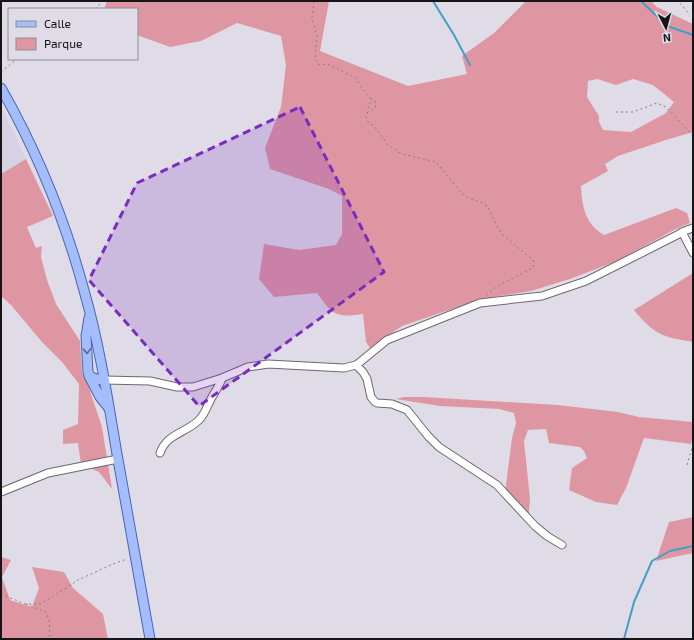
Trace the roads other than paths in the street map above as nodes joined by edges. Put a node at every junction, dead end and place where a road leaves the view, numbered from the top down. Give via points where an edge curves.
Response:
1 (1, 88) edge
2 (693, 228) edge
3 (682, 232) junction
4 (693, 253) edge
5 (90, 312) junction
6 (356, 365) junction
7 (89, 376) junction
8 (222, 378) junction
9 (104, 380) junction
10 (110, 410) junction
11 (160, 453) dead end
12 (118, 459) junction
13 (1, 492) edge
14 (562, 545) dead end
15 (150, 639) edge

1 - 5 main road via 49,186
2 - 3 street
3 - 4 street
3 - 6 street via 586,281 542,296 483,303 387,340
5 -> 7 main road via 86,336
5 - 9 main road
6 - 8 street via 344,368 268,364 248,367
6 - 14 street via 367,379 371,397 375,402 392,404 407,410 439,447 497,485 535,526
7 - 9 main road
7 - 10 main road
8 - 9 street via 193,386 177,387 150,381
8 - 11 street via 199,420 166,441
9 - 10 main road
10 - 12 main road
12 - 13 street via 48,473
12 - 15 main road

